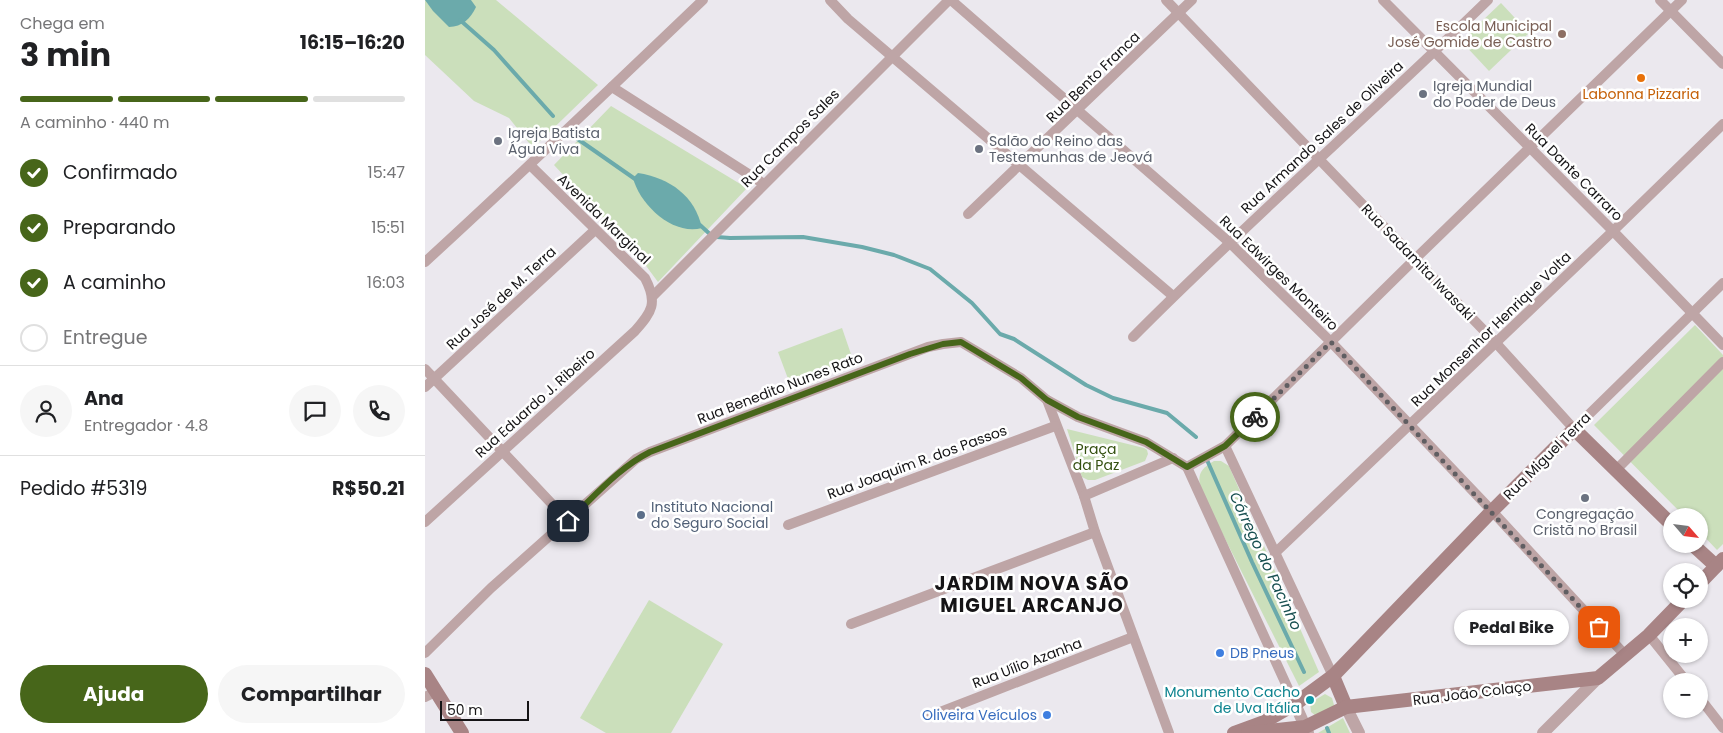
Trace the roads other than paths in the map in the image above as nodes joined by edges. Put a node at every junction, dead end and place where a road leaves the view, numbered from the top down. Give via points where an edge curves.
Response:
1 (703, 0) edge
2 (830, 0) edge
3 (950, 0) edge
4 (1166, 0) edge
5 (1192, 0) edge
6 (1383, 0) edge
7 (1488, 0) edge
8 (1660, 0) edge
9 (1682, 0) edge
10 (1671, 10) junction
11 (1179, 13) junction
12 (1435, 51) junction
13 (892, 56) junction
14 (1723, 64) edge
15 (612, 87) junction
16 (1079, 109) junction
17 (1723, 124) edge
18 (1530, 148) junction
19 (1319, 159) junction
20 (530, 165) junction
21 (1019, 165) junction
22 (764, 184) junction
23 (968, 214) dead end
24 (595, 230) junction
25 (1613, 231) junction
26 (1229, 242) junction
27 (1415, 258) junction
28 (425, 262) edge
29 (1723, 283) edge
30 (1173, 296) junction
31 (652, 297) junction
32 (1693, 314) junction
33 (1133, 336) dead end
34 (1331, 342) junction
35 (1496, 342) junction
36 (1723, 345) edge
37 (1723, 362) edge
38 (425, 369) edge
39 (434, 378) junction
40 (425, 387) edge
41 (1047, 400) junction
42 (1411, 425) junction
43 (1055, 426) junction
44 (1574, 429) junction
45 (1225, 446) junction
46 (502, 452) junction
47 (1173, 458) junction
48 (1187, 467) junction
49 (1615, 470) junction
50 (1083, 496) junction
51 (1492, 511) junction
52 (1663, 516) edge
53 (568, 521) junction
54 (425, 522) edge
55 (788, 524) dead end
56 (1095, 532) junction
57 (1275, 553) junction
58 (1704, 553) edge
59 (1721, 566) edge
60 (1708, 577) edge
61 (1675, 608) edge
62 (851, 624) dead end
63 (1649, 635) junction
64 (1133, 637) junction
65 (425, 653) edge
66 (1626, 656) junction
67 (1680, 673) edge
68 (425, 674) edge
69 (1598, 678) junction
70 (1329, 679) junction
71 (430, 694) edge
72 (1300, 701) junction
73 (1342, 709) junction
74 (1708, 709) edge
75 (930, 716) dead end
76 (1308, 728) edge
77 (1723, 728) edge
78 (462, 733) edge
79 (1169, 733) edge
80 (1235, 733) edge
81 (1243, 733) edge
82 (1359, 733) edge
83 (1543, 733) edge

1 - 15 street
2 - 13 street
3 - 13 street, Rua Campos Sales
3 - 16 street, Rua Edwirges Monteiro
4 - 11 street, Rua Sadamita Iwasaki
5 - 11 street, Rua Bento Franca
6 - 12 street, Rua Dante Carraro
7 - 12 street, Rua Armando Sales de Oliveira
8 - 10 street
9 - 10 street
10 - 14 street
10 - 18 street
11 - 16 street, Rua Bento Franca
11 - 19 street, Rua Sadamita Iwasaki
12 - 18 street, Rua Dante Carraro
12 - 19 street, Rua Armando Sales de Oliveira
13 - 21 street
13 - 22 street, Rua Campos Sales
15 - 20 street
15 - 22 street
16 - 21 street, Rua Bento Franca
16 - 26 street, Rua Edwirges Monteiro
17 - 25 street, Rua Monsenhor Henrique Volta
18 - 25 street, Rua Dante Carraro
18 - 27 street
19 - 26 street, Rua Armando Sales de Oliveira
19 - 27 street, Rua Sadamita Iwasaki
20 - 24 street, Avenida Marginal
20 - 28 street
21 - 23 street, Rua Bento Franca
21 - 30 street
22 - 31 street, Rua Campos Sales
24 - 31 street, Avenida Marginal via 645,278
24 - 39 street, Rua José de M. Terra
25 - 32 street, Rua Dante Carraro
25 - 35 street, Rua Monsenhor Henrique Volta
26 - 30 street, Rua Armando Sales de Oliveira
26 - 34 street, Rua Edwirges Monteiro
27 - 34 street
27 - 35 street, Rua Sadamita Iwasaki
29 - 32 street, Rua Miguel Terra
30 - 33 street, Rua Armando Sales de Oliveira
31 - 46 street, Rua Eduardo J. Ribeiro via 653,305 647,318 635,332
32 - 36 street, Rua Dante Carraro
32 - 44 street, Rua Miguel Terra
34 - 42 street, Rua Edwirges Monteiro
34 - 45 street
35 - 42 street, Rua Monsenhor Henrique Volta
35 - 44 street, Rua Sadamita Iwasaki
37 - 49 street
38 - 39 street
39 - 40 street, Rua José de M. Terra
39 - 46 street
41 - 43 street
41 - 47 street, Rua Benedito Nunes Rato via 1078,417 1146,442
41 - 53 street, Rua Benedito Nunes Rato via 1021,378 961,342 943,344 650,452 624,468
42 - 51 street, Rua Edwirges Monteiro
42 - 57 street, Rua Monsenhor Henrique Volta
43 - 50 street
43 - 55 street, Rua Joaquim R. dos Passos
44 - 49 main road, Rua Sadamita Iwasaki
44 - 51 main road, Rua Miguel Terra
45 - 48 street
45 - 57 street
46 - 53 street
46 - 54 street, Rua Eduardo J. Ribeiro
47 - 48 street, Rua Benedito Nunes Rato
47 - 50 street
48 - 72 street
49 - 52 main road, Rua Sadamita Iwasaki
50 - 56 street
51 - 66 street, Rua Edwirges Monteiro
51 - 70 main road, Rua Miguel Terra
53 - 65 street, Rua Benedito Nunes Rato via 491,588
56 - 62 street
56 - 64 street
57 - 70 street
58 - 59 main road
59 - 60 main road
61 - 63 main road
63 - 66 main road
63 - 67 street
64 - 75 street, Rua Uílio Azanha
64 - 79 street
66 - 69 main road
68 - 71 main road
69 - 73 main road, Rua João Colaço
69 - 83 street
70 - 72 main road, Rua Miguel Terra
70 - 73 main road
71 - 78 main road
72 - 76 street
72 - 80 main road, Rua Miguel Terra via 1264,722
73 - 76 main road, Rua João Colaço
73 - 82 street
74 - 77 street
76 - 81 main road

